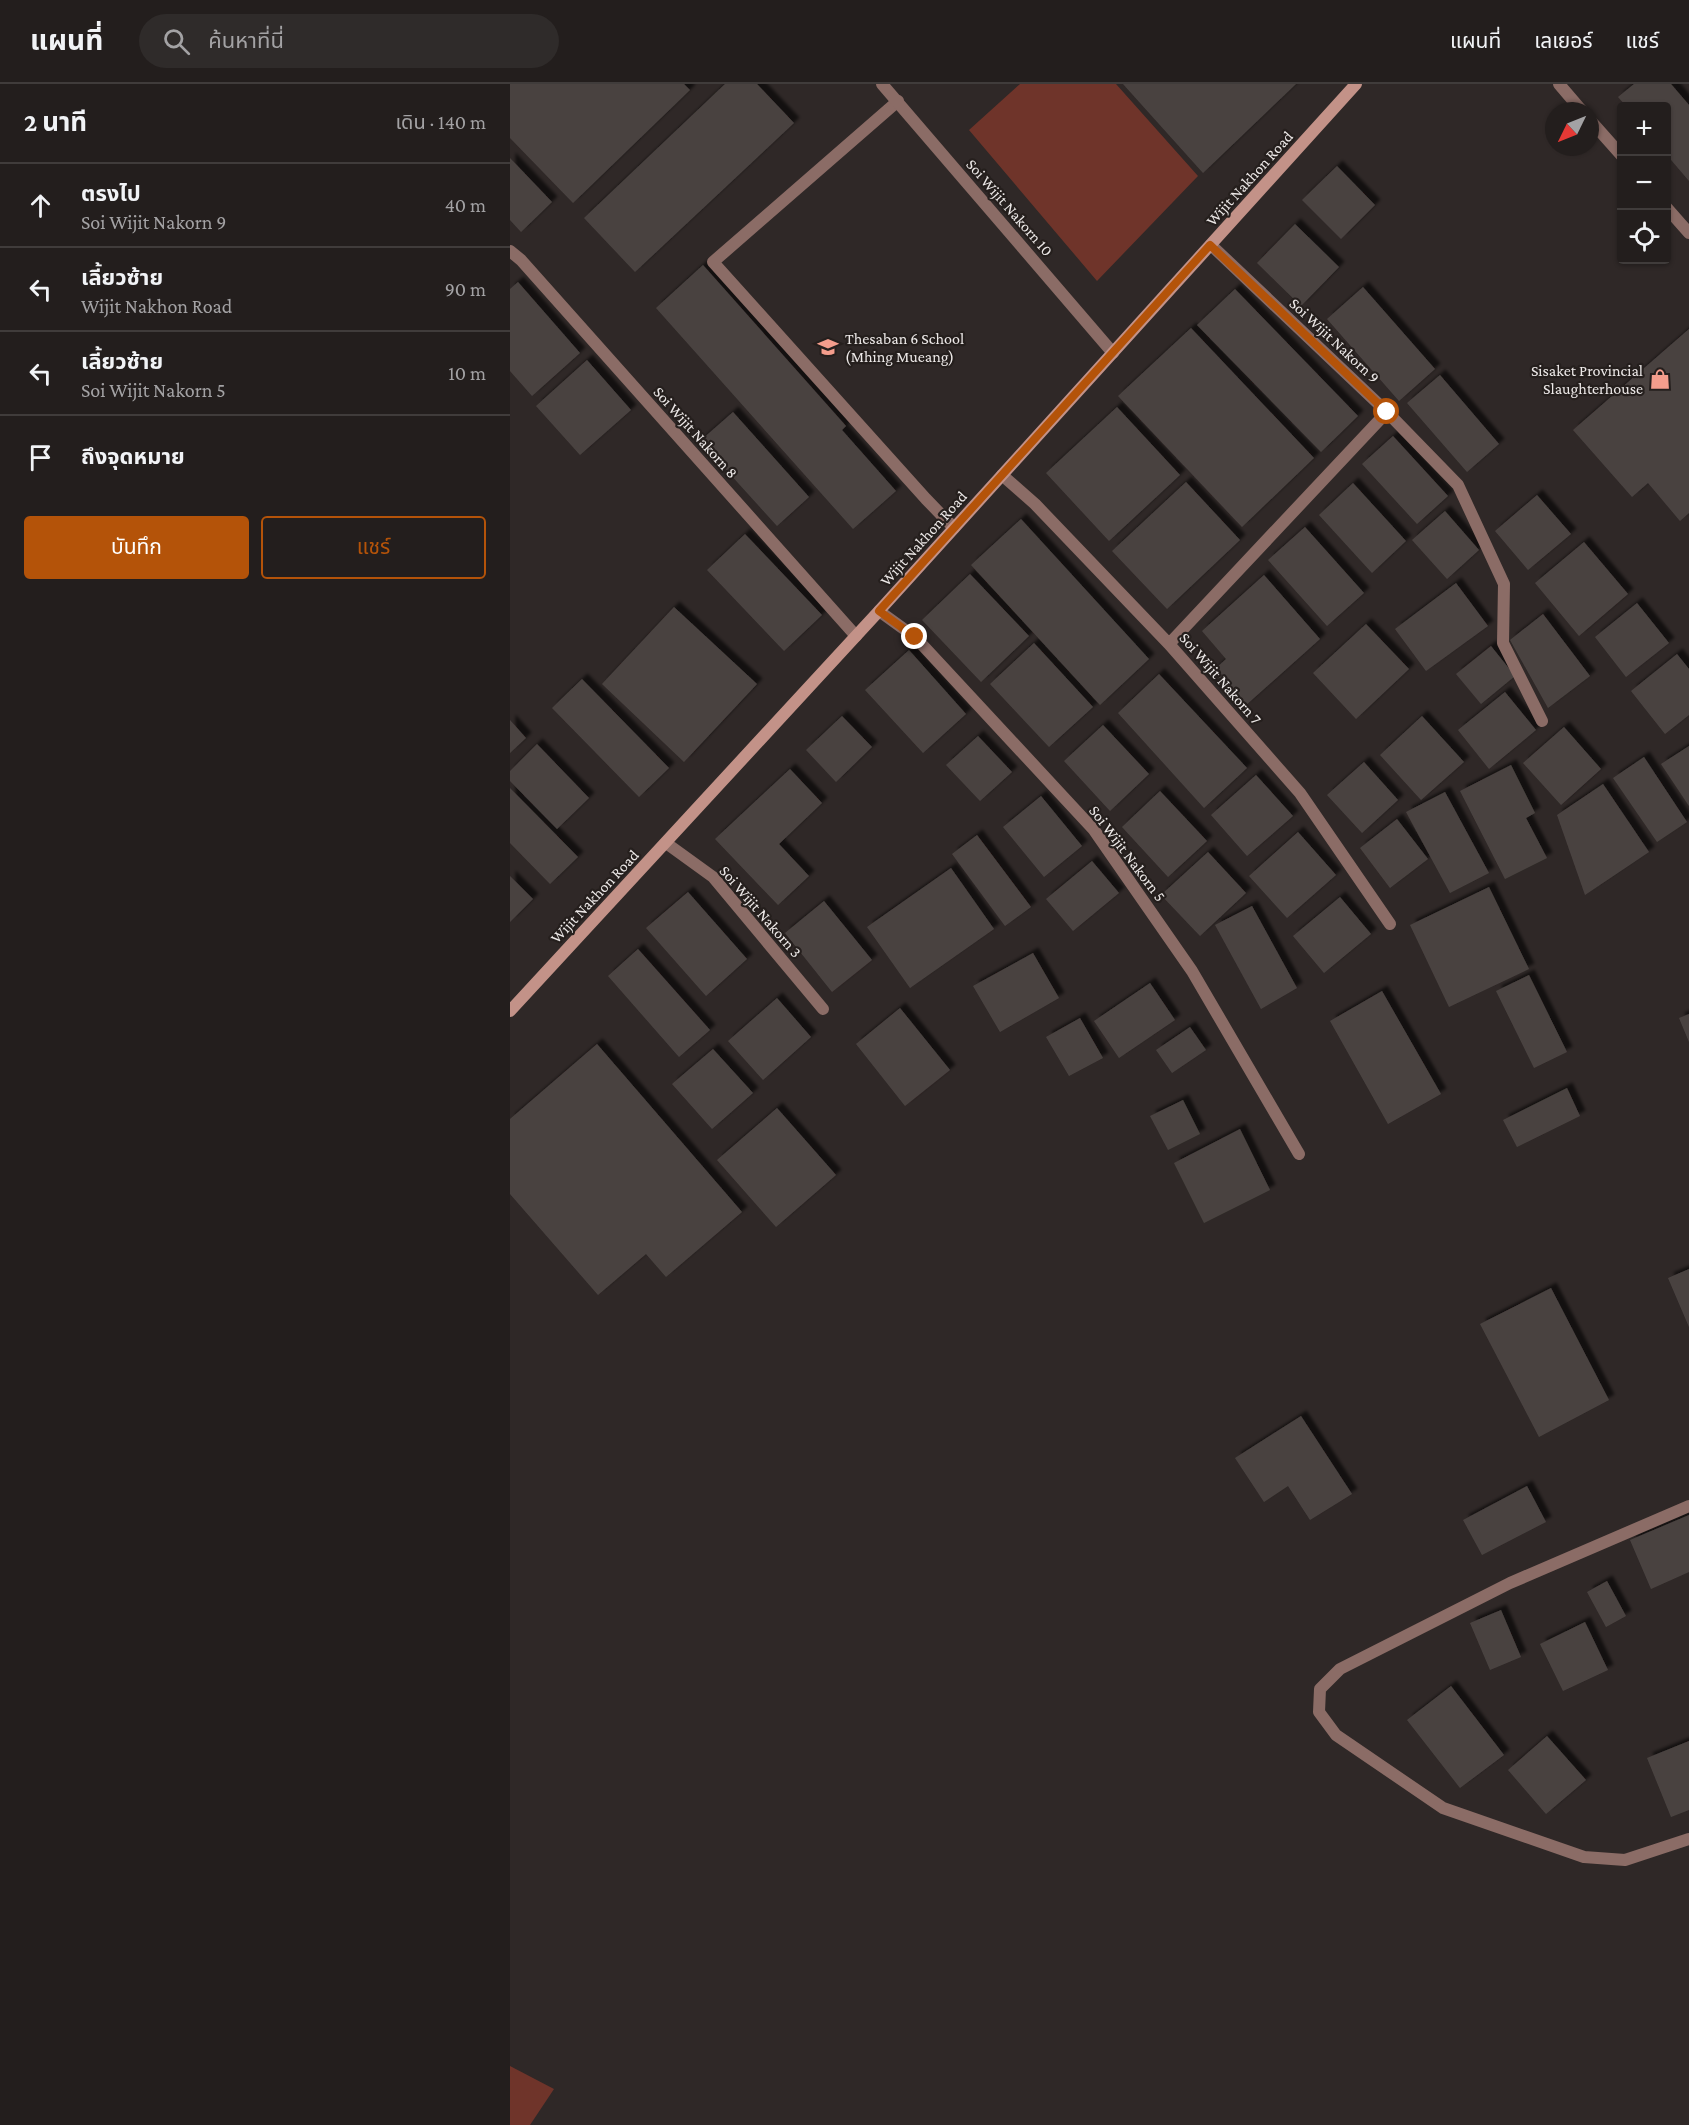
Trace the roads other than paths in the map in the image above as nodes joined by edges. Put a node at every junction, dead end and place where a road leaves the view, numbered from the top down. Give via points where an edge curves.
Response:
1 (882, 84) edge
2 (1356, 84) edge
3 (1559, 84) edge
4 (898, 101) junction
5 (1574, 102) edge
6 (1599, 130) edge
7 (1617, 150) edge
8 (1669, 210) edge
9 (1689, 233) edge
10 (1210, 245) junction
11 (510, 251) edge
12 (1113, 353) junction
13 (1387, 412) junction
14 (1002, 475) junction
15 (954, 528) junction
16 (879, 611) junction
17 (856, 636) junction
18 (1168, 644) junction
19 (1542, 721) dead end
20 (666, 843) junction
21 (1390, 924) dead end
22 (823, 1009) dead end
23 (510, 1011) edge
24 (1299, 1154) dead end
25 (1689, 1506) edge
26 (1689, 1839) edge

1 - 4 street, Soi Wijit Nakorn 10
2 - 10 street, Wijit Nakhon Road
3 - 5 street
4 - 12 street, Soi Wijit Nakorn 10
4 - 15 street via 713,262
6 - 7 street
8 - 9 street
10 - 12 street, Wijit Nakhon Road
10 - 13 street, Soi Wijit Nakorn 9
11 - 17 street, Soi Wijit Nakorn 8
12 - 14 street, Wijit Nakhon Road
13 - 18 street
13 - 19 street, Soi Wijit Nakorn 9 via 1458,485 1504,584 1503,643
14 - 15 street, Wijit Nakhon Road
14 - 18 street, Soi Wijit Nakorn 7 via 1035,504
15 - 16 street, Wijit Nakhon Road
16 - 17 street, Wijit Nakhon Road
16 - 24 street, Soi Wijit Nakorn 5 via 915,637 1094,830 1192,971
17 - 20 street, Wijit Nakhon Road
18 - 21 street, Soi Wijit Nakorn 7 via 1300,793
20 - 22 street, Soi Wijit Nakorn 3 via 713,877
20 - 23 street, Wijit Nakhon Road
25 - 26 street via 1510,1583 1340,1669 1320,1689 1319,1712 1335,1735 1443,1808 1584,1857 1624,1860

